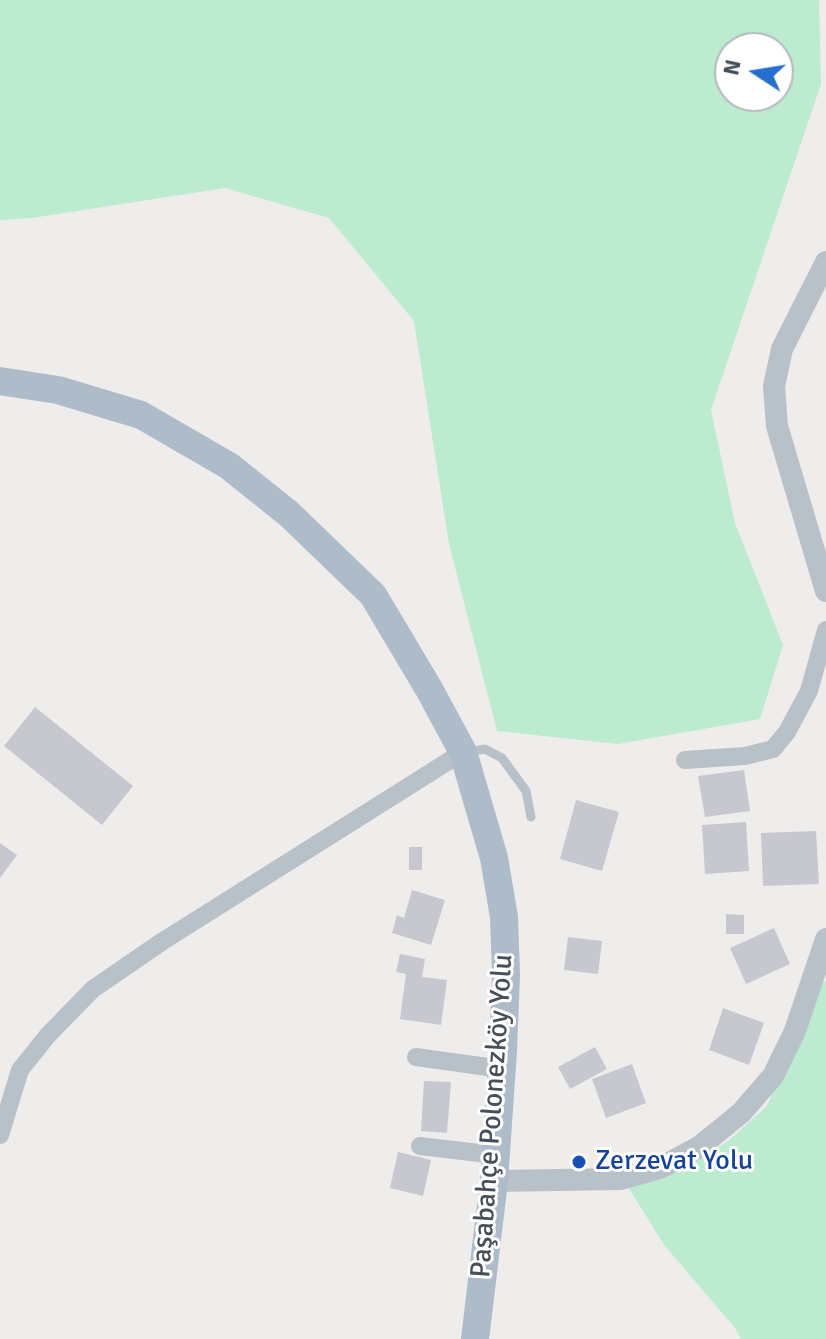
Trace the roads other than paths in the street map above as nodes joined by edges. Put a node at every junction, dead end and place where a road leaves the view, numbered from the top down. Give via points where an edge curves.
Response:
1 (826, 262) edge
2 (0, 381) edge
3 (826, 591) edge
4 (826, 630) edge
5 (463, 752) junction
6 (685, 760) dead end
7 (531, 817) dead end
8 (826, 939) edge
9 (416, 1057) dead end
10 (502, 1069) junction
11 (0, 1135) edge
12 (420, 1146) dead end
13 (495, 1168) junction
14 (475, 1339) edge

1 - 3 street via 782,349 774,386 777,426
2 - 5 main road, Paşabahçe Polonezköy Yolu via 58,390 141,415 229,466 289,514 373,595
4 - 6 street via 809,691 773,749
5 - 7 lane via 485,749 502,758 526,791
5 - 10 main road, Paşabahçe Polonezköy Yolu via 494,858 504,917
5 - 11 street via 93,989 20,1070
8 - 13 street via 795,1031 773,1076 741,1113 699,1147 660,1168 621,1179
9 - 10 street
10 - 13 main road, Paşabahçe Polonezköy Yolu
12 - 13 street
13 - 14 main road, Paşabahçe Polonezköy Yolu

